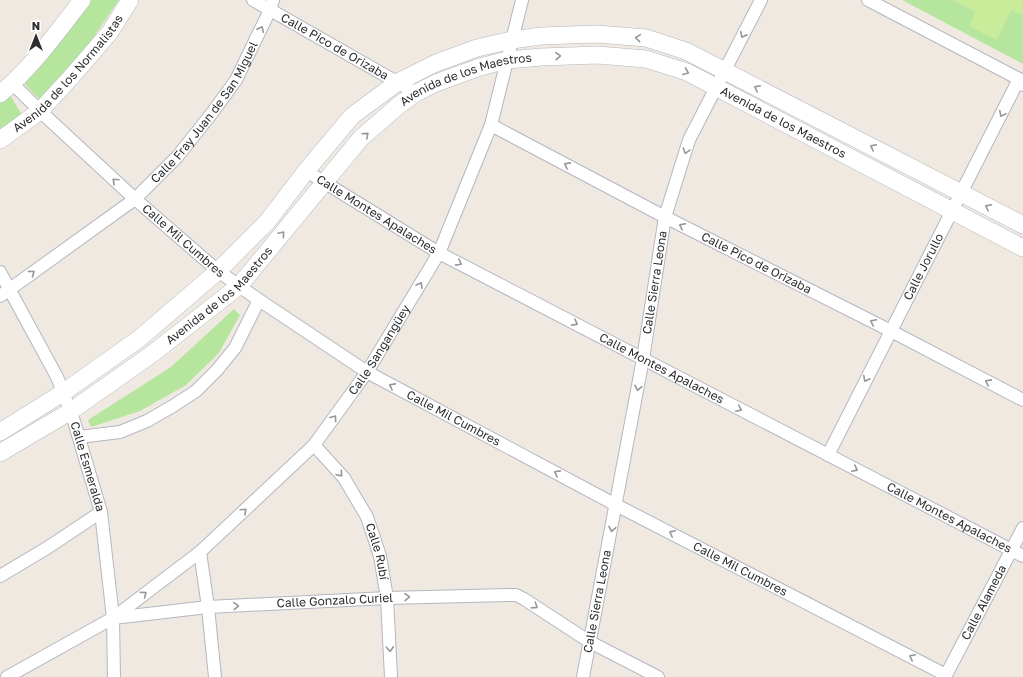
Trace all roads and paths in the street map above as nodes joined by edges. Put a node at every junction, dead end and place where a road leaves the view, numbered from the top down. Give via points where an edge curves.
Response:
1 (82, 0) edge
2 (130, 0) edge
3 (253, 0) edge
4 (522, 0) edge
5 (761, 0) edge
6 (868, 0) edge
7 (272, 5) edge
8 (512, 40) junction
9 (507, 60) junction
10 (725, 71) junction
11 (398, 82) junction
12 (1021, 82) edge
13 (716, 87) junction
14 (6, 88) edge
15 (416, 93) junction
16 (40, 111) junction
17 (491, 125) junction
18 (0, 140) edge
19 (306, 171) junction
20 (324, 183) junction
21 (961, 193) junction
22 (134, 199) junction
23 (952, 211) junction
24 (665, 218) junction
25 (1023, 225) edge
26 (1023, 248) edge
27 (439, 253) junction
28 (218, 271) junction
29 (0, 272) edge
30 (239, 286) junction
31 (5, 292) edge
32 (259, 300) junction
33 (891, 331) junction
34 (643, 359) junction
35 (367, 372) junction
36 (64, 392) junction
37 (1023, 400) edge
38 (71, 411) junction
39 (0, 432) edge
40 (79, 437) junction
41 (314, 445) junction
42 (0, 453) edge
43 (828, 455) junction
44 (616, 505) junction
45 (101, 512) junction
46 (1023, 528) edge
47 (1011, 550) junction
48 (200, 552) junction
49 (1023, 556) edge
50 (0, 576) edge
51 (388, 598) junction
52 (208, 608) junction
53 (113, 618) junction
54 (590, 642) junction
55 (946, 676) edge
56 (7, 677) edge
57 (114, 677) edge
58 (215, 677) edge
59 (391, 677) edge
60 (583, 677) edge
61 (658, 677) edge

1 - 14 street via 55,36
2 - 16 street, Avenida de los Normalistas via 110,32
3 - 7 street, Calle Pico de Orizaba
4 - 8 street, Calle Sangangüey
5 -> 10 street, Calle Sierra Leona
6 - 12 street
7 - 11 street, Calle Pico de Orizaba
22 -> 7 street, Calle Fray Juan de San Miguel via 177,157 212,114 236,80
8 - 9 street, Calle Sangangüey
10 -> 8 street, Avenida de los Maestros via 686,51 646,38 597,34
8 - 11 street, Avenida de los Maestros via 477,48 436,62
9 -> 13 street, Avenida de los Maestros via 598,54 646,59 687,72
9 - 15 street, Avenida de los Maestros via 480,66
9 - 17 street, Calle Sangangüey
10 - 13 street, Calle Sierra Leona
21 -> 10 street, Avenida de los Maestros
11 - 15 street, Calle Pico de Orizaba
11 - 19 street, Avenida de los Maestros via 352,116
12 -> 21 street, Calle Jorullo
13 - 23 street, Avenida de los Maestros
13 -> 24 street, Calle Sierra Leona via 689,140
14 - 16 street, Calle Mil Cumbres
20 -> 15 street, Avenida de los Maestros via 361,138
16 - 18 street, Avenida de los Normalistas
22 -> 16 street, Calle Mil Cumbres
24 -> 17 street, Calle Pico de Orizaba
17 - 27 street, Calle Sangangüey
19 - 20 street, Calle Montes Apalaches
19 - 28 street, Avenida de los Maestros via 267,222
20 - 27 street, Calle Montes Apalaches
30 -> 20 street, Avenida de los Maestros
21 - 23 street, Calle Jorullo
25 -> 21 street, Avenida de los Maestros
22 - 28 street, Calle Mil Cumbres
31 -> 22 street, Calle Fray Juan de San Miguel
23 - 26 street, Avenida de los Maestros
23 - 33 street, Calle Jorullo
33 -> 24 street, Calle Pico de Orizaba
24 - 34 street, Calle Sierra Leona
27 -> 34 street, Calle Montes Apalaches
35 -> 27 street, Calle Sangangüey
28 - 30 street, Calle Mil Cumbres
28 - 36 street, Avenida de los Maestros via 140,338
29 - 31 street, Calle Esmeralda
30 - 32 street, Calle Mil Cumbres
30 - 38 street, Avenida de los Maestros via 152,354
31 - 36 street, Calle Esmeralda
32 - 35 street, Calle Mil Cumbres
32 - 40 street via 235,348 196,391 147,421 120,432
37 -> 33 street, Calle Pico de Orizaba
33 -> 43 street, Calle Jorullo
34 -> 43 street, Calle Montes Apalaches
34 -> 44 street, Calle Sierra Leona
41 -> 35 street, Calle Sangangüey
44 -> 35 street, Calle Mil Cumbres
36 - 38 street, Calle Esmeralda
36 - 39 street, Avenida de los Maestros
38 - 40 street, Calle Esmeralda
38 - 42 street, Avenida de los Maestros
40 - 45 street, Calle Esmeralda
48 -> 41 street, Calle Sangangüey
41 -> 51 street, Calle Rubí via 344,478 367,517 380,556
43 -> 47 street, Calle Montes Apalaches
44 -> 54 street, Calle Sierra Leona
55 -> 44 street, Calle Mil Cumbres
45 - 50 street
45 - 53 street, Calle Esmeralda
46 - 47 street, Calle Alameda
47 - 49 street, Calle Montes Apalaches
47 - 55 street, Calle Alameda
48 - 52 street
53 -> 48 street, Calle Sangangüey
52 -> 51 street, Calle Gonzalo Curiel
51 -> 54 street, Calle Gonzalo Curiel via 516,595
51 -> 59 street, Calle Rubí
52 - 53 street, Calle Gonzalo Curiel
52 - 58 street
53 - 56 street, Calle Gonzalo Curiel
53 - 57 street, Calle Esmeralda
54 - 60 street, Calle Sierra Leona
54 - 61 street, Calle Gonzalo Curiel

